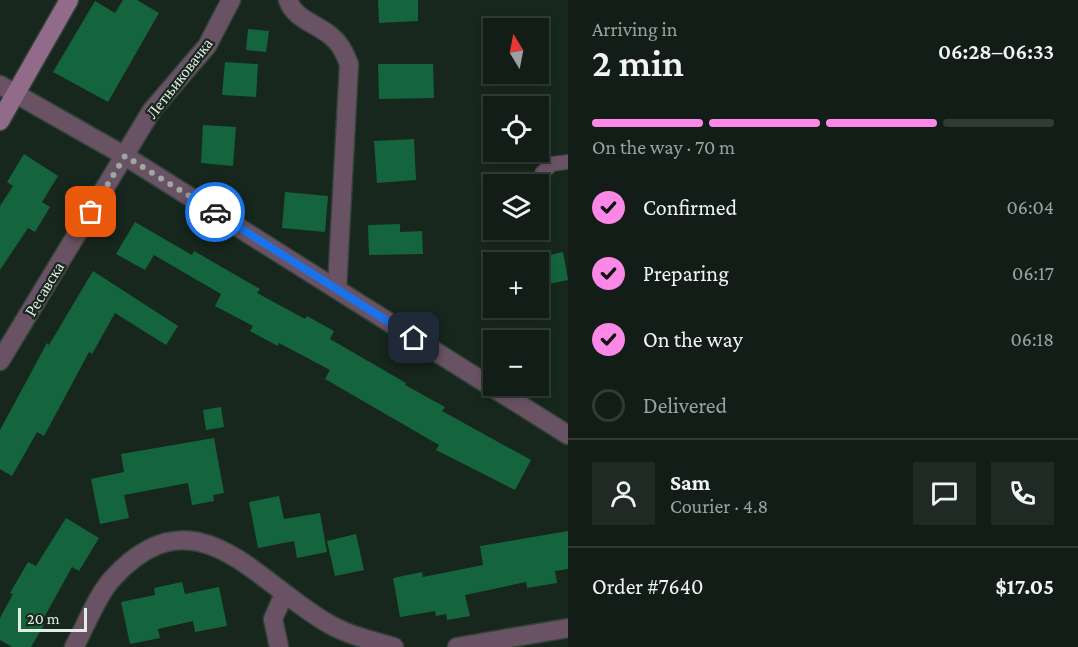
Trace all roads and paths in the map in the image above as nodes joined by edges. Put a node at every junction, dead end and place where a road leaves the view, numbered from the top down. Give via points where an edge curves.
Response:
1 (69, 0) edge
2 (231, 0) edge
3 (288, 0) edge
4 (0, 84) edge
5 (16, 94) junction
6 (0, 121) edge
7 (125, 156) junction
8 (568, 162) edge
9 (542, 173) dead end
10 (337, 289) junction
11 (0, 361) edge
12 (568, 435) edge
13 (284, 594) junction
14 (568, 628) edge
15 (74, 647) edge
16 (279, 647) edge
17 (394, 647) edge
18 (457, 647) edge

1 - 5 street
2 - 7 street, Летњиковачка via 207,46 152,110
3 - 10 street via 294,12 332,36 349,64
4 - 5 street
5 - 6 street
5 - 7 street
7 - 10 street
7 - 11 street, Ресавска
8 - 9 lane via 552,164
10 - 12 street
13 - 15 street via 228,551 206,542 179,540 157,545 137,555 110,581
13 - 16 street via 273,620
13 - 17 street via 330,625
14 - 18 street

